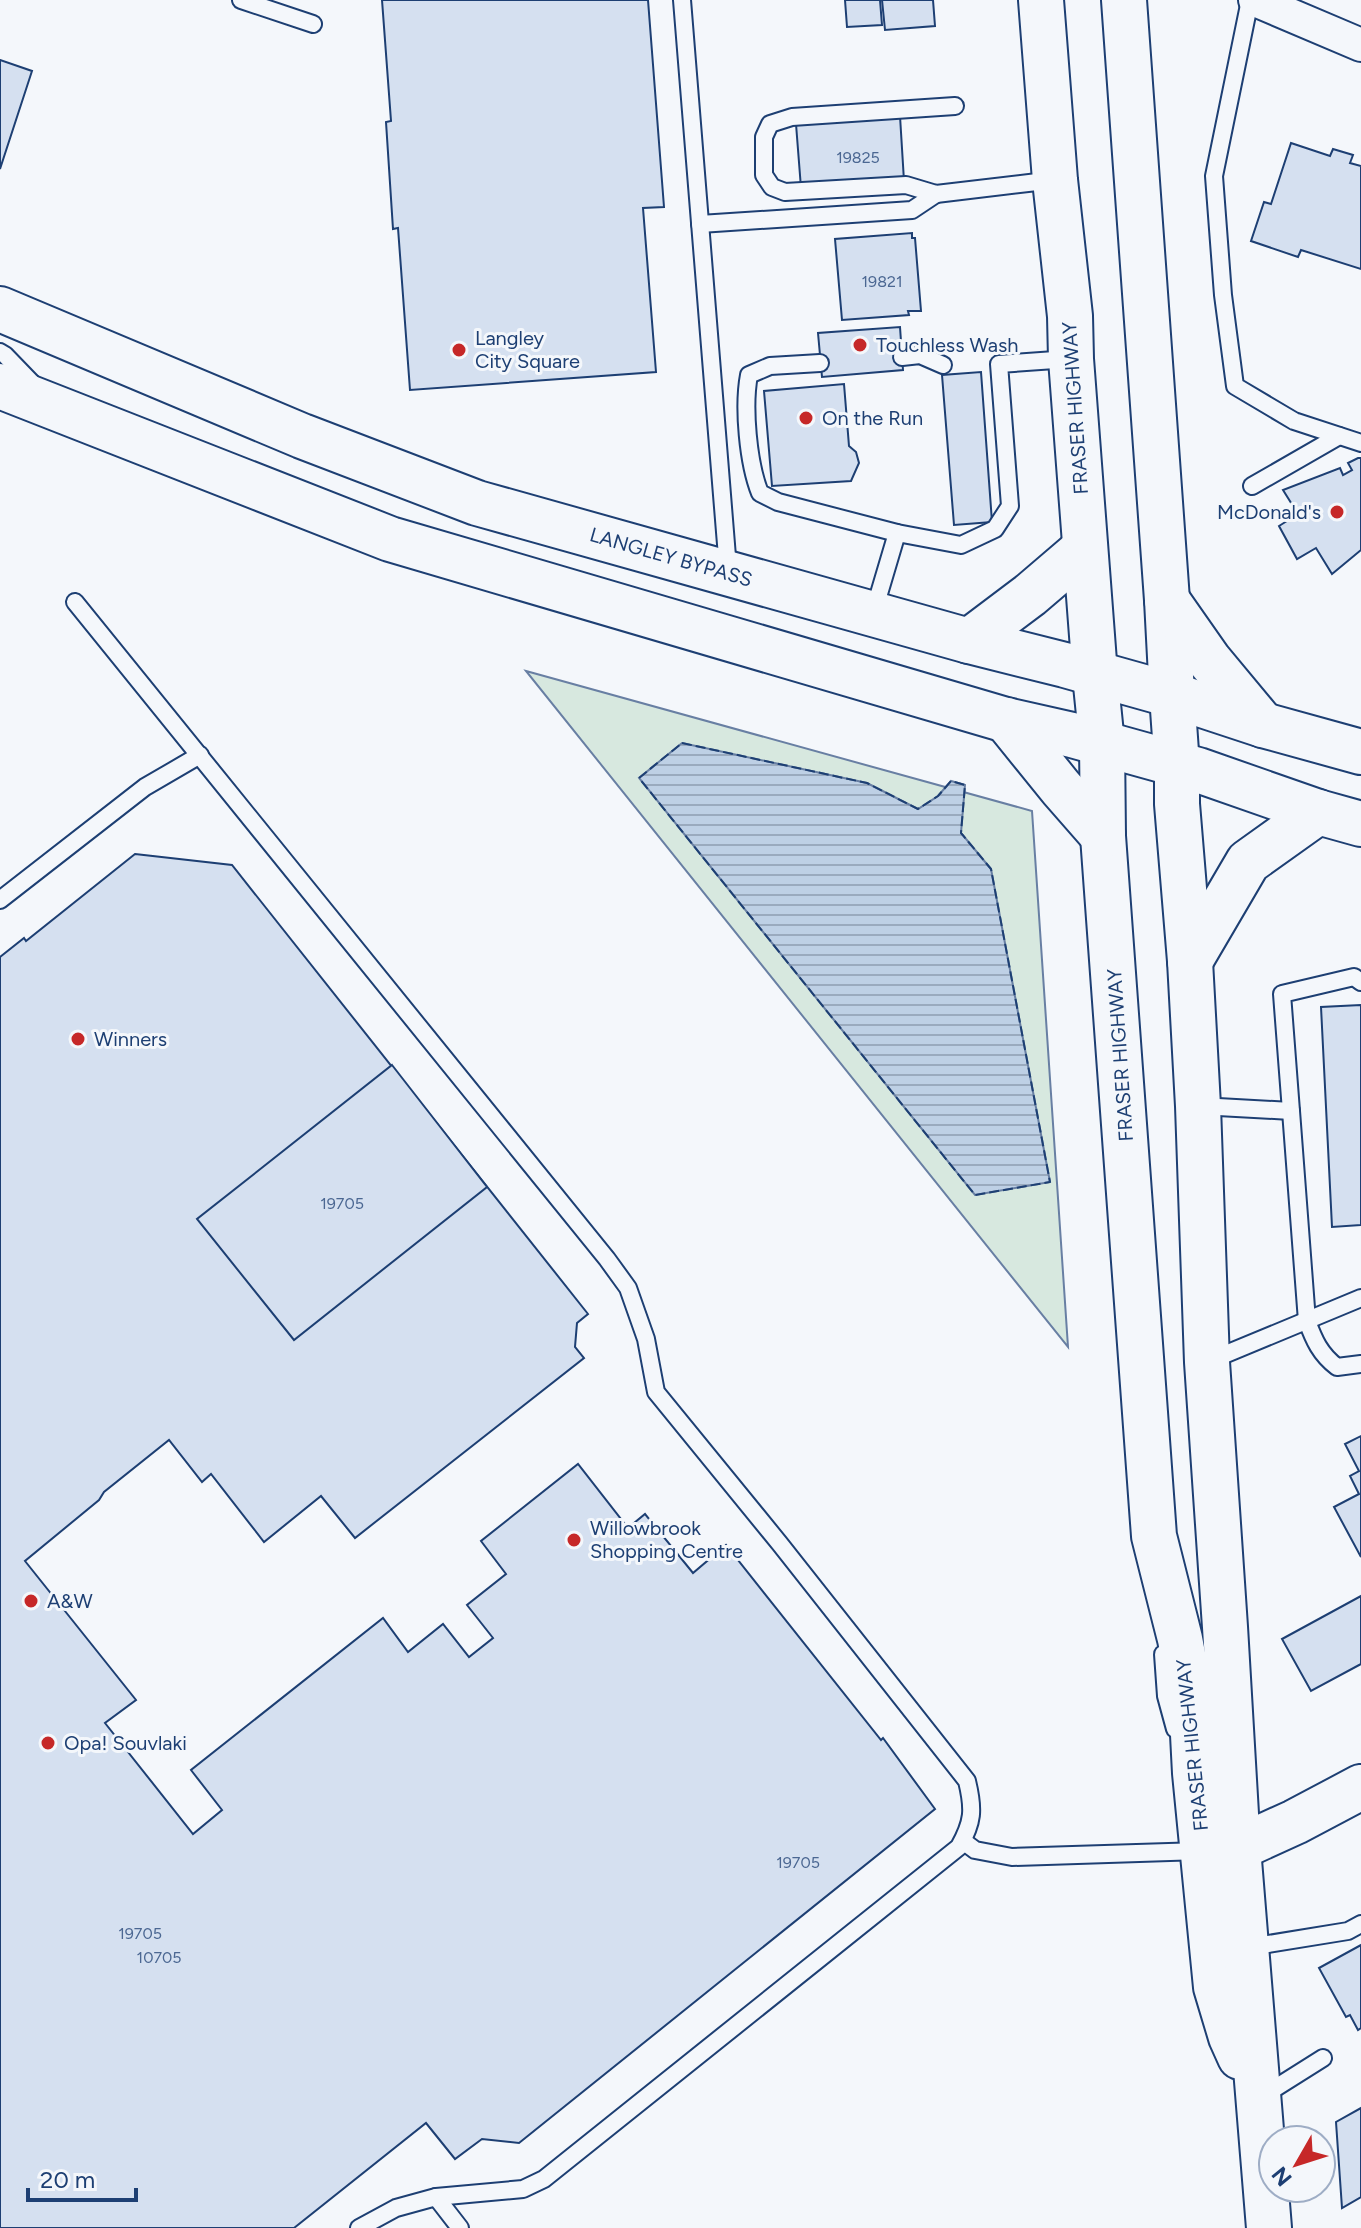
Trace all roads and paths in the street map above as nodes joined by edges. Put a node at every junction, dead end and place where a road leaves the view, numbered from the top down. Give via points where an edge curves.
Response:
1 (241, 0) edge
2 (682, 0) edge
3 (1041, 0) edge
4 (1124, 0) edge
5 (1252, 0) edge
6 (313, 24) dead end
7 (1361, 45) edge
8 (955, 106) dead end
9 (1055, 180) junction
10 (936, 194) junction
11 (700, 224) junction
12 (0, 309) edge
13 (0, 352) edge
14 (902, 357) dead end
15 (1071, 359) junction
16 (820, 363) dead end
17 (943, 365) dead end
18 (0, 386) edge
19 (55, 407) junction
20 (1339, 436) junction
21 (1361, 443) edge
22 (1252, 486) dead end
23 (897, 533) junction
24 (1085, 548) junction
25 (728, 572) junction
26 (1167, 600) junction
27 (75, 602) dead end
28 (873, 614) junction
29 (969, 641) junction
30 (1095, 675) junction
31 (1172, 695) junction
32 (1006, 720) junction
33 (1263, 725) junction
34 (1102, 744) junction
35 (1361, 752) edge
36 (200, 755) junction
37 (1177, 766) junction
38 (1318, 812) junction
39 (1361, 824) edge
40 (1103, 836) junction
41 (0, 900) edge
42 (1190, 961) junction
43 (1361, 982) edge
44 (1198, 1106) junction
45 (1291, 1111) junction
46 (1361, 1298) edge
47 (1307, 1321) junction
48 (1207, 1362) junction
49 (1361, 1364) edge
50 (1361, 1787) edge
51 (963, 1841) junction
52 (1220, 1849) junction
53 (1361, 1924) edge
54 (1246, 1947) junction
55 (1323, 2058) dead end
56 (1259, 2097) junction
57 (436, 2197) junction
58 (359, 2228) edge
59 (460, 2228) edge
60 (1269, 2228) edge

1 - 6 lane
2 - 11 lane
3 - 9 main road, FRASER HIGHWAY
4 - 26 main road, FRASER HIGHWAY
5 - 7 street
5 - 20 lane via 1214,176 1235,386 1294,421
8 - 10 lane via 792,117 770,124 764,137 764,175 772,187 785,192 906,185
9 - 10 lane
9 - 15 main road, FRASER HIGHWAY
10 - 11 lane via 912,210
11 - 25 lane
12 - 25 main road, LANGLEY BYPASS via 477,503
13 - 19 lane
14 - 17 lane via 920,355
15 - 23 lane via 999,364 1010,506 995,529 961,545
15 - 24 main road, FRASER HIGHWAY
16 - 23 lane via 770,366 749,375 745,394 753,474 760,493
18 - 19 main road
19 - 32 main road via 390,539
20 - 21 lane
20 - 22 lane
23 - 28 lane
24 - 29 main road
24 - 30 main road, FRASER HIGHWAY
25 - 28 main road, LANGLEY BYPASS
26 - 31 main road, FRASER HIGHWAY
26 - 33 main road
27 - 36 lane
28 - 29 main road, LANGLEY BYPASS
29 - 30 main road, LANGLEY BYPASS
30 - 31 main road, LANGLEY BYPASS
30 - 34 main road, FRASER HIGHWAY
31 - 33 main road, LANGLEY BYPASS
31 - 37 main road, FRASER HIGHWAY
32 - 34 main road
32 - 40 main road
33 - 35 main road, LANGLEY BYPASS
34 - 37 main road
34 - 40 main road, FRASER HIGHWAY
36 - 41 lane via 145,787
36 - 51 lane via 628,1288 646,1339 656,1392 967,1781 973,1812
37 - 38 main road
37 - 42 main road, FRASER HIGHWAY
38 - 39 main road
38 - 42 main road via 1248,862
40 - 52 main road, FRASER HIGHWAY via 1154,1536 1191,1696 1195,1773
42 - 44 main road, FRASER HIGHWAY
43 - 45 lane via 1354,977 1282,994
44 - 45 lane
44 - 48 main road, FRASER HIGHWAY
45 - 47 lane
46 - 47 lane
47 - 48 lane
47 - 49 lane via 1323,1356 1337,1367
48 - 52 main road, FRASER HIGHWAY via 1222,1565
50 - 52 main road via 1295,1822
51 - 52 lane via 975,1850 1012,1857
51 - 57 lane via 544,2179 523,2189
52 - 54 main road, FRASER HIGHWAY
52 - 56 main road, FRASER HIGHWAY via 1216,1987 1231,2037
53 - 54 lane via 1348,1931
54 - 56 main road, FRASER HIGHWAY
55 - 56 lane
56 - 60 main road, FRASER HIGHWAY
57 - 58 lane via 396,2208
57 - 59 lane

